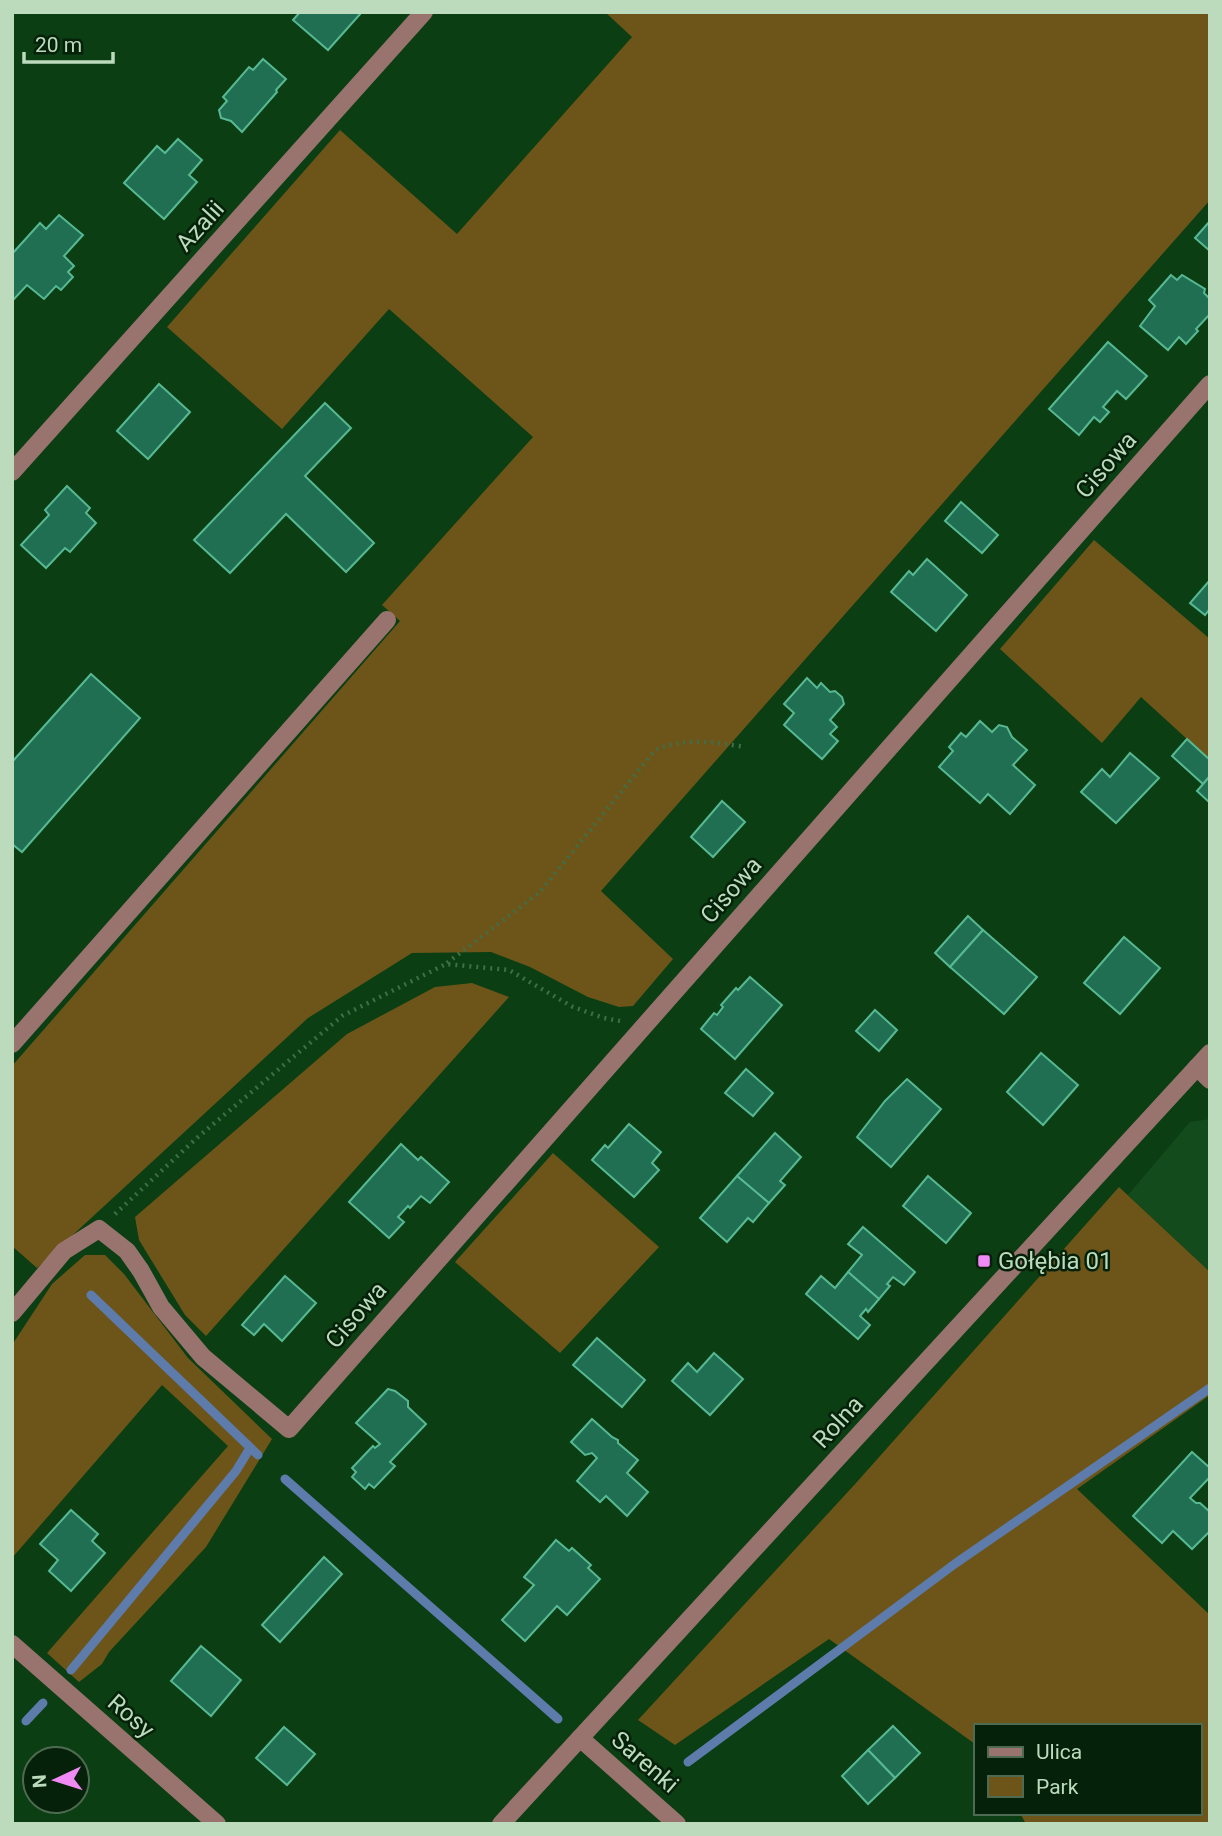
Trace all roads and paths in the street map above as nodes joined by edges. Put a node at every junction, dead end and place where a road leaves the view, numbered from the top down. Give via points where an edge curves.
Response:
1 (424, 12) edge
2 (1210, 384) edge
3 (12, 472) edge
4 (387, 620) dead end
5 (746, 747) dead end
6 (446, 964) junction
7 (645, 1025) junction
8 (12, 1044) edge
9 (1210, 1053) edge
10 (1203, 1074) edge
11 (99, 1229) junction
12 (12, 1313) edge
13 (12, 1644) edge
14 (580, 1738) junction
15 (217, 1824) edge
16 (501, 1824) edge
17 (677, 1824) edge

1 - 3 street, Azalii
2 - 7 street, Cisowa
4 - 8 street
5 - 6 path via 701,740 674,742 655,750 540,892
6 - 7 path via 509,970 573,1007
6 - 11 path via 342,1016 199,1136
7 - 11 street, Cisowa via 289,1429 203,1357 161,1307 127,1251
9 - 10 street, Rolna
10 - 14 street, Rolna
11 - 12 street via 64,1251
13 - 15 street, Rosy
14 - 16 street, Rolna
14 - 17 street, Sarenki

